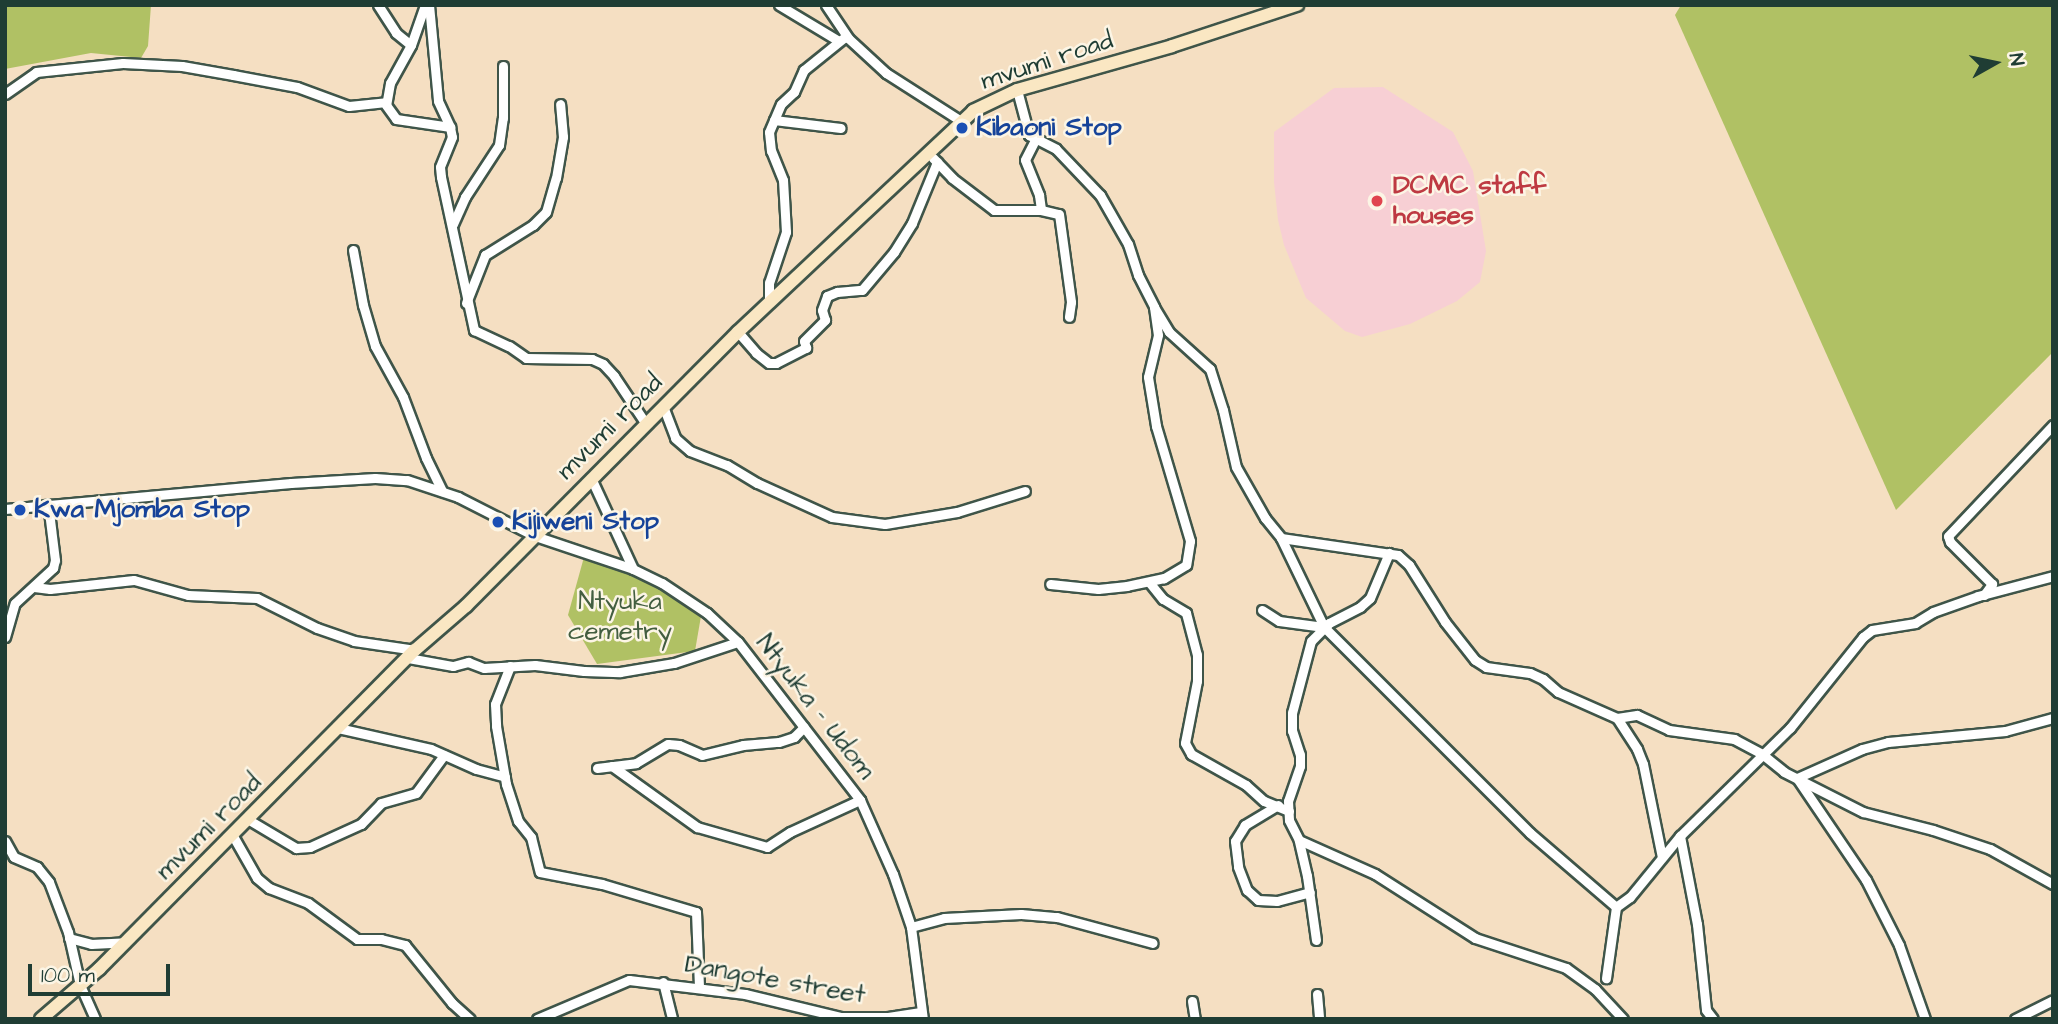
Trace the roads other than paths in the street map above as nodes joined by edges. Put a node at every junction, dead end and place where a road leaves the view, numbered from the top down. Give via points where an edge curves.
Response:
1 (378, 5) edge
2 (427, 5) edge
3 (779, 5) edge
4 (826, 5) edge
5 (1297, 5) edge
6 (842, 38) junction
7 (411, 45) junction
8 (503, 66) dead end
9 (1017, 90) junction
10 (5, 94) edge
11 (386, 102) junction
12 (560, 104) dead end
13 (774, 120) junction
14 (961, 121) junction
15 (450, 127) junction
16 (841, 128) dead end
17 (1035, 141) junction
18 (933, 157) junction
19 (1041, 210) junction
20 (453, 224) junction
21 (353, 250) dead end
22 (466, 303) junction
23 (769, 303) junction
24 (1154, 307) junction
25 (1069, 317) dead end
26 (738, 332) junction
27 (663, 406) junction
28 (646, 424) junction
29 (2053, 425) edge
30 (591, 478) junction
31 (442, 491) junction
32 (1025, 491) dead end
33 (48, 504) junction
34 (5, 509) edge
35 (535, 536) junction
36 (1282, 538) junction
37 (1389, 553) junction
38 (633, 569) junction
39 (2053, 576) edge
40 (1149, 582) junction
41 (1050, 584) dead end
42 (34, 587) junction
43 (1983, 595) junction
44 (1262, 610) dead end
45 (1324, 627) junction
46 (5, 637) edge
47 (738, 642) junction
48 (412, 654) junction
49 (510, 666) junction
50 (1618, 718) junction
51 (2053, 718) edge
52 (804, 727) junction
53 (338, 728) junction
54 (1762, 754) junction
55 (444, 755) junction
56 (612, 766) junction
57 (597, 768) dead end
58 (505, 777) junction
59 (1797, 778) junction
60 (860, 800) junction
61 (1276, 805) junction
62 (1288, 806) junction
63 (249, 820) junction
64 (233, 836) junction
65 (1680, 836) junction
66 (1298, 840) junction
67 (5, 841) edge
68 (1662, 857) junction
69 (2053, 884) edge
70 (1310, 892) junction
71 (1616, 907) junction
72 (911, 927) junction
73 (69, 938) junction
74 (1317, 940) dead end
75 (126, 942) junction
76 (1153, 943) dead end
77 (1606, 978) dead end
78 (663, 982) junction
79 (79, 985) junction
80 (699, 987) junction
81 (1317, 994) dead end
82 (2053, 1000) edge
83 (1192, 1001) dead end
84 (922, 1015) edge
85 (41, 1019) edge
86 (95, 1019) edge
87 (470, 1019) edge
88 (537, 1019) edge
89 (672, 1019) edge
90 (1195, 1019) edge
91 (1319, 1019) edge
92 (1623, 1019) edge
93 (1713, 1019) edge
94 (1925, 1019) edge
95 (2015, 1019) edge

1 - 7 street via 396,33
2 - 7 street
2 - 15 street via 438,101
3 - 6 street
4 - 6 street
5 - 9 street, mvumi road
6 - 13 street via 804,70
6 - 14 street via 886,73
7 - 11 street via 390,83
8 - 20 street via 499,145
9 - 14 street, mvumi road
9 - 17 street via 1029,135
10 - 11 street via 36,72 123,63 233,75 297,88 349,106
11 - 15 street via 396,119
12 - 22 street via 563,136 546,212 485,255
13 - 16 street
13 - 23 street via 769,142 783,180 786,232 769,283
14 - 18 street, mvumi road
15 - 20 street via 451,142 440,167
17 - 19 street via 1025,160
17 - 24 street via 1056,149 1100,195 1128,244
18 - 19 street via 994,210
18 - 23 street, mvumi road
18 - 26 street via 912,223 894,252 862,290 827,296 822,310 825,320 804,341 806,348 769,363
19 - 25 street via 1059,214 1072,310
20 - 22 street
21 - 31 street via 375,346 403,397
22 - 28 street via 474,330 526,358 592,359 603,364
23 - 26 street, mvumi road
24 - 36 street via 1169,332 1210,369 1236,467
24 - 40 street via 1158,335 1148,377 1156,426 1190,550 1180,570
26 - 27 street, mvumi road
27 - 28 street, mvumi road
27 - 32 street via 675,438 690,451 832,517 885,524 957,512
28 - 30 street, mvumi road
29 - 43 street via 1948,536 1992,584
30 - 35 street, mvumi road
30 - 38 street
31 - 33 street, Ntyuka - Udom via 407,480 375,478
31 - 35 street, Ntyuka - Udom
33 - 34 street, Ntyuka - Udom
33 - 42 street via 55,560
35 - 38 street, Ntyuka - Udom
35 - 48 street, mvumi road
36 - 37 street
36 - 45 street
37 - 45 street via 1370,598
37 - 50 street via 1409,565 1475,660 1486,667 1530,673 1558,692
38 - 47 street, Ntyuka - Udom via 691,602
39 - 43 street
40 - 41 street via 1098,589
40 - 61 street via 1186,613 1197,655 1197,681 1185,743 1191,754
42 - 46 street via 15,603
42 - 48 street via 134,580 188,595 257,598 317,628
43 - 54 street via 1915,623 1872,630 1835,668 1790,728
44 - 45 street via 1279,621
45 - 62 street via 1311,641 1292,713 1300,766
45 - 71 street via 1530,833
47 - 49 street via 632,671
47 - 52 street, Ntyuka - Udom
48 - 49 street via 453,666 468,662 484,668
48 - 53 street, mvumi road
49 - 58 street via 495,705
50 - 54 street via 1637,715 1669,730 1725,735
50 - 68 street via 1643,764
51 - 59 street via 2005,731 1888,742
52 - 56 street via 779,742 702,755 668,744 636,763
52 - 60 street, Ntyuka - Udom
53 - 55 street
53 - 63 street, mvumi road
54 - 59 street
54 - 65 street
55 - 58 street
55 - 63 street via 416,793 381,803 361,824 310,847 296,848
56 - 57 street
56 - 60 street via 697,827 767,847
58 - 80 street via 518,821 531,836 540,872 602,884 696,912
59 - 69 street via 1863,812 1990,849
59 - 94 street via 1866,880 1899,945
60 - 72 street, Ntyuka - Udom
61 - 62 street
61 - 70 street via 1245,825 1235,841 1238,867 1247,890 1258,900 1277,901
62 - 66 street via 1291,830
63 - 64 street, mvumi road
64 - 75 street, mvumi road
64 - 87 street via 257,878 270,888 308,903 349,936 405,945
65 - 68 street
65 - 93 street via 1706,1010
66 - 70 street
66 - 92 street via 1375,874 1475,938 1566,968 1595,989
67 - 73 street via 14,857 43,872
68 - 71 street via 1630,897
70 - 74 street
71 - 77 street
72 - 76 street via 944,918 1021,914 1057,917
72 - 84 street, Ntyuka - Udom
73 - 75 street via 91,944
73 - 79 street
75 - 79 street, mvumi road
78 - 80 street, Dangote street
78 - 88 street, Dangote street via 621,981
78 - 89 street
79 - 85 street, mvumi road
79 - 86 street
80 - 84 street, Dangote street via 841,1017
81 - 91 street
82 - 95 street
83 - 90 street

